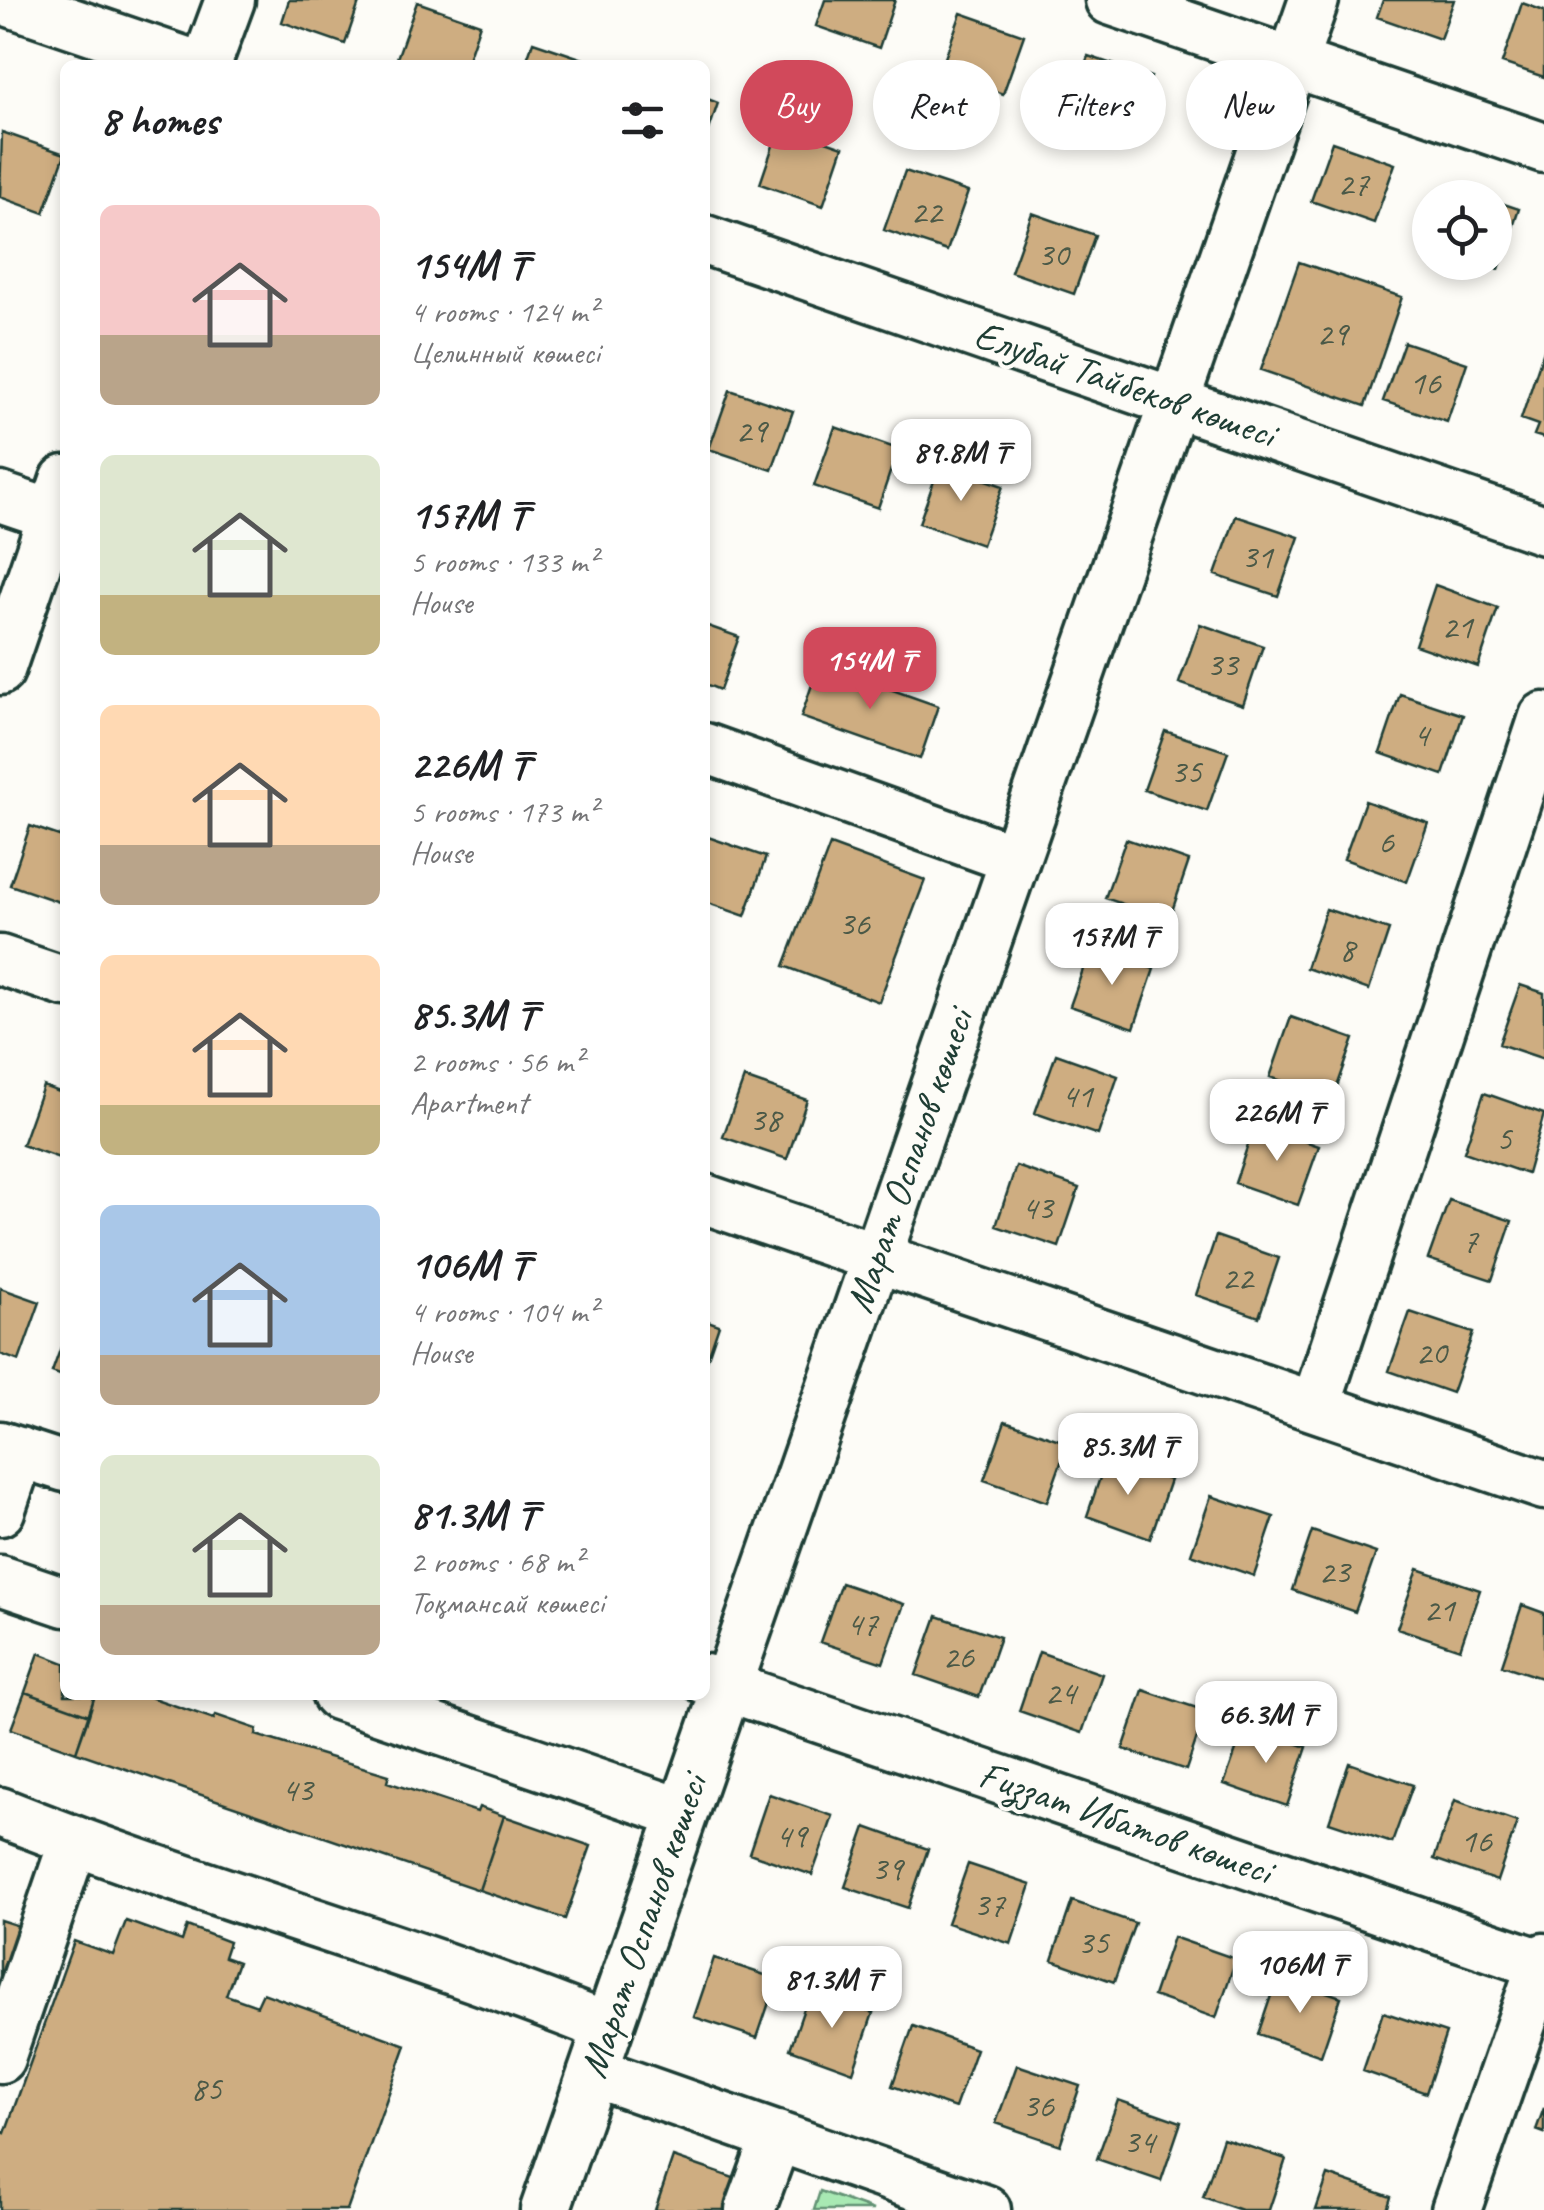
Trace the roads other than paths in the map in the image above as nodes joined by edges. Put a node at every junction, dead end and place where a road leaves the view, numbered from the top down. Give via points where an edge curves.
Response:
1 (4, 0) edge
2 (230, 0) edge
3 (1110, 0) edge
4 (1314, 0) edge
5 (181, 60) edge
6 (208, 60) edge
7 (1283, 60) edge
8 (1293, 60) edge
9 (1307, 68) edge
10 (1544, 148) edge
11 (1262, 150) edge
12 (710, 242) edge
13 (1174, 401) junction
14 (0, 497) edge
15 (60, 505) edge
16 (60, 508) edge
17 (1544, 530) edge
18 (0, 670) edge
19 (1544, 717) edge
20 (710, 750) edge
21 (1014, 859) junction
22 (0, 960) edge
23 (60, 980) edge
24 (710, 1202) edge
25 (876, 1258) junction
26 (1316, 1407) junction
27 (10, 1449) edge
28 (60, 1465) edge
29 (1544, 1485) edge
30 (0, 1511) edge
31 (0, 1580) edge
32 (60, 1600) edge
33 (716, 1683) edge
34 (352, 1700) edge
35 (0, 1812) edge
36 (682, 1813) junction
37 (74, 1842) junction
38 (1543, 1962) edge
39 (600, 2050) junction
40 (0, 2058) edge
41 (777, 2136) junction
42 (545, 2210) edge
43 (750, 2210) edge
44 (986, 2210) edge
45 (1456, 2210) edge

1 - 5 street
2 - 6 street
3 - 7 street
4 - 8 street, Марат Оспанов көшесі
9 - 10 street
11 - 13 street, Марат Оспанов көшесі
12 - 13 street, Елубай Тайбеков көшесі
13 - 17 street, Елубай Тайбеков көшесі
13 - 21 street, Марат Оспанов көшесі
14 - 15 street
16 - 18 street
19 - 26 street
20 - 21 street
21 - 25 street, Марат Оспанов көшесі
22 - 23 street
24 - 25 street
25 - 26 street
25 - 33 street, Марат Оспанов көшесі
26 - 29 street
27 - 28 street
27 - 30 street
31 - 32 street
33 - 36 street, Марат Оспанов көшесі
33 - 38 street, Ғиззат Ибатов көшесі
34 - 36 street
35 - 37 street
36 - 39 street, Марат Оспанов көшесі
37 - 39 street via 513,1990
37 - 40 street
38 - 45 street
39 - 41 street
39 - 42 street, Марат Оспанов көшесі
41 - 43 street
41 - 44 street

